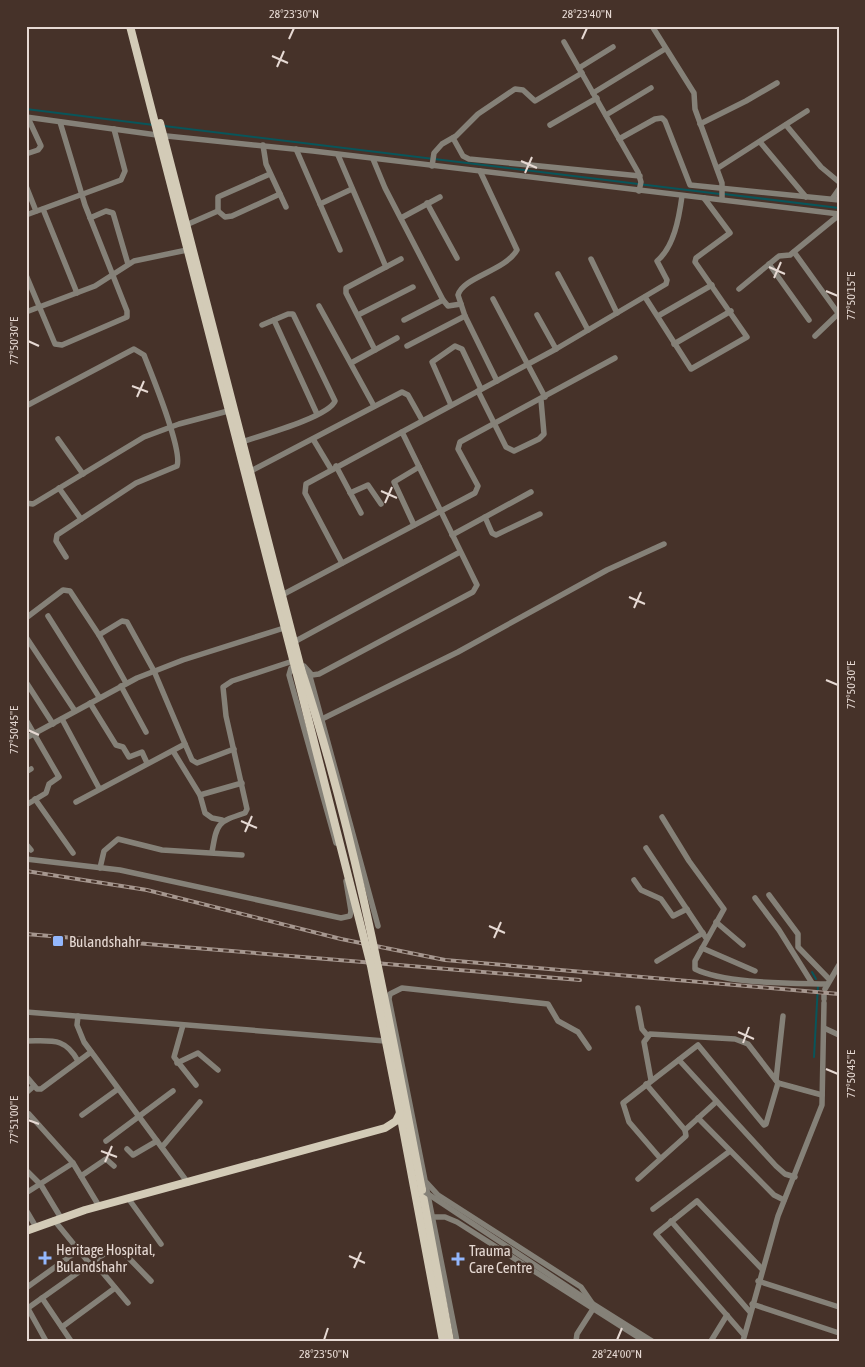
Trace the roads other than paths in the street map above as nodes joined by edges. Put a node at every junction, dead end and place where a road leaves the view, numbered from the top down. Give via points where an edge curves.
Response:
1 (130, 26) edge
2 (135, 26) edge
3 (652, 26) edge
4 (564, 42) dead end
5 (613, 47) dead end
6 (665, 49) junction
7 (580, 71) junction
8 (777, 83) dead end
9 (651, 88) dead end
10 (595, 96) junction
11 (807, 111) dead end
12 (606, 115) junction
13 (27, 118) edge
14 (60, 122) junction
15 (700, 124) junction
16 (550, 125) dead end
17 (786, 125) junction
18 (114, 129) junction
19 (159, 129) junction
20 (453, 138) junction
21 (620, 139) junction
22 (760, 142) junction
23 (262, 145) junction
24 (296, 149) junction
25 (26, 154) edge
26 (338, 155) junction
27 (373, 159) junction
28 (432, 162) junction
29 (718, 168) junction
30 (480, 171) junction
31 (270, 174) junction
32 (839, 182) edge
33 (640, 184) junction
34 (26, 186) edge
35 (352, 189) junction
36 (839, 189) edge
37 (81, 194) junction
38 (280, 194) junction
39 (722, 194) junction
40 (682, 196) junction
41 (806, 196) junction
42 (440, 197) dead end
43 (704, 198) junction
44 (427, 203) junction
45 (320, 204) junction
46 (829, 204) edge
47 (286, 207) dead end
48 (43, 209) junction
49 (36, 211) junction
50 (218, 211) junction
51 (839, 214) edge
52 (26, 215) edge
53 (90, 218) junction
54 (401, 218) junction
55 (186, 225) junction
56 (187, 250) junction
57 (340, 250) dead end
58 (794, 252) junction
59 (457, 258) dead end
60 (401, 259) dead end
61 (591, 259) dead end
62 (128, 264) junction
63 (769, 264) junction
64 (386, 267) junction
65 (558, 274) dead end
66 (26, 275) edge
67 (113, 276) junction
68 (712, 285) junction
69 (413, 287) dead end
70 (739, 289) dead end
71 (76, 293) junction
72 (645, 296) junction
73 (493, 299) dead end
74 (443, 300) junction
75 (461, 304) junction
76 (39, 306) junction
77 (319, 306) dead end
78 (730, 311) junction
79 (26, 312) edge
80 (617, 313) junction
81 (838, 313) edge
82 (358, 315) junction
83 (537, 315) dead end
84 (465, 316) junction
85 (658, 316) junction
86 (274, 320) junction
87 (404, 320) dead end
88 (810, 320) dead end
89 (262, 325) dead end
90 (588, 330) junction
91 (816, 336) dead end
92 (398, 338) dead end
93 (674, 344) junction
94 (407, 346) dead end
95 (556, 349) junction
96 (375, 350) junction
97 (615, 358) dead end
98 (351, 363) junction
99 (527, 364) junction
100 (26, 368) edge
101 (26, 373) edge
102 (497, 381) junction
103 (480, 390) junction
104 (543, 399) junction
105 (451, 405) junction
106 (26, 406) edge
107 (374, 406) junction
108 (228, 411) junction
109 (317, 414) junction
110 (422, 420) junction
111 (493, 425) junction
112 (170, 426) junction
113 (402, 432) junction
114 (313, 439) junction
115 (58, 440) dead end
116 (242, 442) junction
117 (419, 467) junction
118 (334, 468) junction
119 (249, 472) junction
120 (83, 474) junction
121 (59, 488) junction
122 (531, 492) dead end
123 (350, 493) junction
124 (26, 503) edge
125 (381, 504) dead end
126 (440, 512) junction
127 (361, 513) dead end
128 (540, 514) dead end
129 (484, 517) junction
130 (81, 519) junction
131 (414, 525) junction
132 (452, 535) junction
133 (664, 544) dead end
134 (460, 552) junction
135 (66, 557) dead end
136 (342, 563) junction
137 (282, 595) junction
138 (48, 616) dead end
139 (26, 618) edge
140 (284, 628) junction
141 (98, 635) junction
142 (26, 637) edge
143 (294, 642) junction
144 (299, 668) junction
145 (154, 671) junction
146 (26, 682) edge
147 (124, 684) junction
148 (99, 697) junction
149 (90, 703) junction
150 (75, 711) junction
151 (62, 719) junction
152 (322, 719) junction
153 (26, 720) edge
154 (53, 724) junction
155 (146, 732) dead end
156 (34, 734) junction
157 (26, 738) edge
158 (185, 744) junction
159 (234, 749) junction
160 (173, 751) junction
161 (147, 763) junction
162 (242, 783) junction
163 (99, 788) junction
164 (200, 795) junction
165 (35, 799) junction
166 (76, 802) dead end
167 (26, 805) edge
168 (662, 817) dead end
169 (222, 820) junction
170 (26, 844) edge
171 (646, 848) dead end
172 (31, 850) dead end
173 (212, 852) junction
174 (73, 854) dead end
175 (242, 855) dead end
176 (26, 859) edge
177 (100, 868) junction
178 (634, 880) dead end
179 (770, 896) dead end
180 (755, 898) dead end
181 (687, 909) junction
182 (716, 922) junction
183 (378, 926) dead end
184 (704, 936) junction
185 (743, 945) dead end
186 (702, 948) junction
187 (657, 961) dead end
188 (839, 965) edge
189 (755, 970) dead end
190 (812, 983) junction
191 (826, 991) junction
192 (638, 1008) dead end
193 (26, 1012) edge
194 (78, 1016) junction
195 (783, 1016) dead end
196 (183, 1025) junction
197 (824, 1028) junction
198 (647, 1035) junction
199 (839, 1036) edge
200 (26, 1041) edge
201 (385, 1041) junction
202 (589, 1048) dead end
203 (92, 1052) junction
204 (679, 1060) junction
205 (78, 1061) junction
206 (177, 1063) junction
207 (218, 1070) dead end
208 (26, 1076) edge
209 (648, 1082) junction
210 (777, 1082) junction
211 (196, 1084) dead end
212 (34, 1086) junction
213 (118, 1089) junction
214 (173, 1091) dead end
215 (26, 1093) edge
216 (822, 1095) junction
217 (200, 1102) dead end
218 (716, 1102) junction
219 (400, 1113) junction
220 (29, 1114) dead end
221 (82, 1116) dead end
222 (138, 1116) junction
223 (698, 1118) junction
224 (685, 1130) junction
225 (106, 1141) dead end
226 (157, 1141) junction
227 (162, 1148) junction
228 (127, 1149) dead end
229 (730, 1151) junction
230 (660, 1158) junction
231 (73, 1164) junction
232 (114, 1166) dead end
233 (26, 1170) edge
234 (82, 1176) junction
235 (795, 1177) junction
236 (638, 1179) dead end
237 (426, 1182) junction
238 (188, 1183) junction
239 (41, 1185) junction
240 (422, 1190) junction
241 (26, 1193) edge
242 (128, 1198) junction
243 (784, 1200) junction
244 (99, 1206) junction
245 (653, 1209) dead end
246 (26, 1210) edge
247 (433, 1217) junction
248 (58, 1219) junction
249 (671, 1221) junction
250 (36, 1226) junction
251 (26, 1231) edge
252 (161, 1244) dead end
253 (79, 1250) junction
254 (91, 1262) junction
255 (762, 1270) junction
256 (151, 1281) dead end
257 (758, 1282) junction
258 (26, 1288) edge
259 (115, 1288) junction
260 (42, 1298) junction
261 (128, 1302) dead end
262 (752, 1304) junction
263 (591, 1305) junction
264 (839, 1307) edge
265 (27, 1309) edge
266 (750, 1312) junction
267 (727, 1316) junction
268 (62, 1327) junction
269 (839, 1333) edge
270 (743, 1338) edge
271 (46, 1341) edge
272 (71, 1341) edge
273 (443, 1341) edge
274 (450, 1341) edge
275 (457, 1341) edge
276 (576, 1341) edge
277 (644, 1341) edge
278 (652, 1341) edge
279 (711, 1341) edge

1 - 19 main road
2 - 19 main road
3 - 6 street
4 - 7 street
5 - 7 street
6 - 10 street
6 - 15 street via 694,93
7 - 10 street
7 - 20 street via 535,101 523,90 514,89 478,114
8 - 15 street
9 - 12 street
10 - 12 street
10 - 16 street
11 - 17 street
12 - 21 street
13 - 14 street
13 - 25 street via 41,146
14 - 18 street
14 - 37 street
15 - 29 street
17 - 22 street
17 - 32 street
18 - 19 street
18 - 37 street via 124,177
19 - 23 street
19 - 55 main road
19 - 56 main road
20 - 28 street via 442,144
20 - 33 street via 463,156 469,159
21 - 33 street
21 - 39 street via 655,118 662,118 689,184
22 - 29 street
22 - 41 street
23 - 24 street
23 - 31 street
24 - 26 street
24 - 45 street
26 - 27 street
26 - 35 street
27 - 28 street
27 - 54 street
28 - 30 street
29 - 39 street
30 - 33 street
30 - 75 street via 517,250 498,268 463,286 458,295
31 - 38 street
31 - 50 street via 218,197
33 - 40 street
34 - 49 street
35 - 45 street
35 - 64 street
36 - 46 street
37 - 48 street
37 - 53 street
38 - 47 street
38 - 50 street via 232,216
39 - 41 street
39 - 43 street
39 - 46 street
40 - 43 street
40 - 72 street via 667,252 657,261 668,282
41 - 46 street
42 - 44 street
43 - 68 street via 730,233 695,259
44 - 54 street
44 - 59 street
45 - 57 street
46 - 51 street
48 - 49 street
48 - 71 street
49 - 52 street
50 - 55 street
51 - 58 street
53 - 62 street via 106,211 113,213
53 - 67 street
54 - 74 street
55 - 116 main road
56 - 62 street
56 - 108 main road
58 - 63 street via 788,256 781,254
58 - 81 street
60 - 64 street
61 - 80 street
62 - 67 street
63 - 70 street
63 - 88 street
64 - 82 street via 346,288
65 - 90 street
66 - 76 street
67 - 71 street
67 - 76 street via 127,317 62,345 53,342
68 - 78 street
68 - 85 street
69 - 82 street
71 - 76 street
72 - 80 street
72 - 85 street
73 - 99 street
74 - 75 street via 448,306
74 - 87 street
75 - 84 street
76 - 79 street
77 - 98 street
78 - 93 street
78 - 93 street via 747,337 693,370
80 - 90 street
81 - 91 street
82 - 96 street
83 - 95 street
84 - 94 street
84 - 102 street
85 - 93 street
86 - 89 street
86 - 109 street
86 - 109 street via 288,314 295,317 334,398 332,406
90 - 95 street
92 - 96 street
95 - 99 street
96 - 98 street
97 - 104 street
98 - 107 street
99 - 102 street
99 - 104 street
100 - 101 street
102 - 103 street
103 - 105 street
103 - 105 street via 462,349 455,346 432,362
103 - 111 street
104 - 111 street
104 - 111 street via 544,434 518,450 506,447
105 - 110 street
106 - 112 street via 134,348 144,355
107 - 110 street via 398,393 405,393
107 - 114 street
108 - 112 street
108 - 140 main road
109 - 116 street
110 - 113 street
111 - 126 street via 458,445 478,491
112 - 120 street
112 - 130 street via 178,460 176,466 136,483
113 - 117 street
113 - 118 street
114 - 118 street
114 - 119 street
115 - 120 street
116 - 119 main road
117 - 126 street
117 - 131 street via 394,482
118 - 123 street
118 - 136 street via 308,481 304,488
119 - 137 main road
120 - 121 street
121 - 124 street via 33,504
121 - 130 street
122 - 129 street
123 - 125 street via 368,485
123 - 127 street
126 - 131 street
126 - 132 street
128 - 129 street via 496,535
129 - 132 street
130 - 135 street via 55,536
131 - 136 street
132 - 134 street
133 - 152 street via 607,570 458,652
134 - 143 street
134 - 144 street via 477,582 473,592 316,675
136 - 137 street
137 - 143 main road
138 - 148 street
139 - 141 street via 66,589
140 - 144 main road
140 - 145 street
141 - 145 street via 125,621
141 - 147 street
142 - 150 street
143 - 144 main road
144 - 152 street
144 - 159 street via 232,681 223,687
144 - 177 street via 291,668 289,675 344,872 350,916 341,918
144 - 201 main road, bridge via 368,956
144 - 240 main road, bridge via 349,836 380,966
145 - 147 street
145 - 158 street
146 - 154 street
147 - 148 street
147 - 155 street
148 - 149 street
149 - 150 street
149 - 161 street via 116,745 123,747 129,757 142,752
150 - 151 street
151 - 154 street
151 - 163 street
152 - 183 street
153 - 156 street
154 - 156 street
156 - 157 street
156 - 165 street via 59,776 49,784 46,793
158 - 159 street via 192,760 197,763
158 - 160 street
159 - 162 street
160 - 161 street
160 - 164 street
161 - 163 street
162 - 164 street
162 - 169 street via 246,811
163 - 166 street
164 - 169 street via 208,816
165 - 167 street
165 - 174 street
168 - 182 street via 724,909
169 - 173 street via 215,833
170 - 172 street
171 - 181 street
173 - 175 street
173 - 177 street via 162,850 118,839 104,851
176 - 177 street
178 - 181 street via 641,890 661,899 674,917
179 - 191 street via 799,936 798,947
180 - 190 street
181 - 184 street
182 - 184 street
182 - 185 street
184 - 186 street
184 - 187 street
186 - 189 street
186 - 190 street via 694,967 709,974 736,979
188 - 191 street
190 - 191 street
191 - 197 street
192 - 198 street via 642,1029
193 - 194 street
194 - 196 street
194 - 203 street via 79,1034
195 - 210 street
196 - 201 street
196 - 206 street via 174,1052
197 - 199 street
197 - 216 street
198 - 209 street via 644,1042
198 - 210 street via 744,1041
200 - 205 street via 64,1044 72,1049
201 - 219 main road, bridge
202 - 237 street via 578,1032 558,1021 548,1004 402,988 393,991 389,999
203 - 205 street
203 - 213 street
204 - 209 street
204 - 210 street via 700,1046 764,1125
204 - 218 street
205 - 212 street via 41,1089
206 - 207 street via 198,1053
206 - 211 street
208 - 212 street
209 - 224 street
209 - 230 street via 623,1104 628,1120
210 - 216 street
212 - 215 street
213 - 221 street
213 - 222 street
214 - 222 street
216 - 235 street via 819,1116
217 - 227 street
218 - 223 street
218 - 235 street via 780,1170
219 - 238 main road via 396,1121 384,1128
219 - 273 main road
220 - 231 street
222 - 225 street
222 - 226 street
223 - 224 street
223 - 229 street
224 - 230 street via 686,1136
226 - 227 street
226 - 228 street via 133,1155
227 - 238 street
229 - 243 street
229 - 245 street
230 - 236 street
231 - 234 street
231 - 239 street
232 - 234 street via 106,1160
233 - 239 street
234 - 244 street
235 - 243 street
237 - 247 street
237 - 263 street via 438,1195 581,1287 590,1297
238 - 242 main road
239 - 241 street
239 - 248 street
240 - 263 street, bridge
240 - 274 main road
242 - 244 main road
242 - 252 street
243 - 255 street
244 - 248 main road
246 - 250 street
247 - 263 street via 457,1222
247 - 275 street
248 - 250 main road
248 - 253 street
249 - 255 street via 694,1202 699,1202
249 - 266 street
249 - 267 street via 657,1232 657,1236
250 - 251 main road
253 - 254 street
253 - 258 street
254 - 256 street via 118,1248
254 - 259 street
254 - 260 street
255 - 257 street
257 - 262 street
257 - 264 street
259 - 261 street
259 - 268 street
260 - 265 street
260 - 268 street
262 - 266 street
262 - 269 street
263 - 276 street
263 - 277 street
263 - 278 street
265 - 271 street
266 - 270 street
267 - 270 street
267 - 279 street
268 - 272 street

